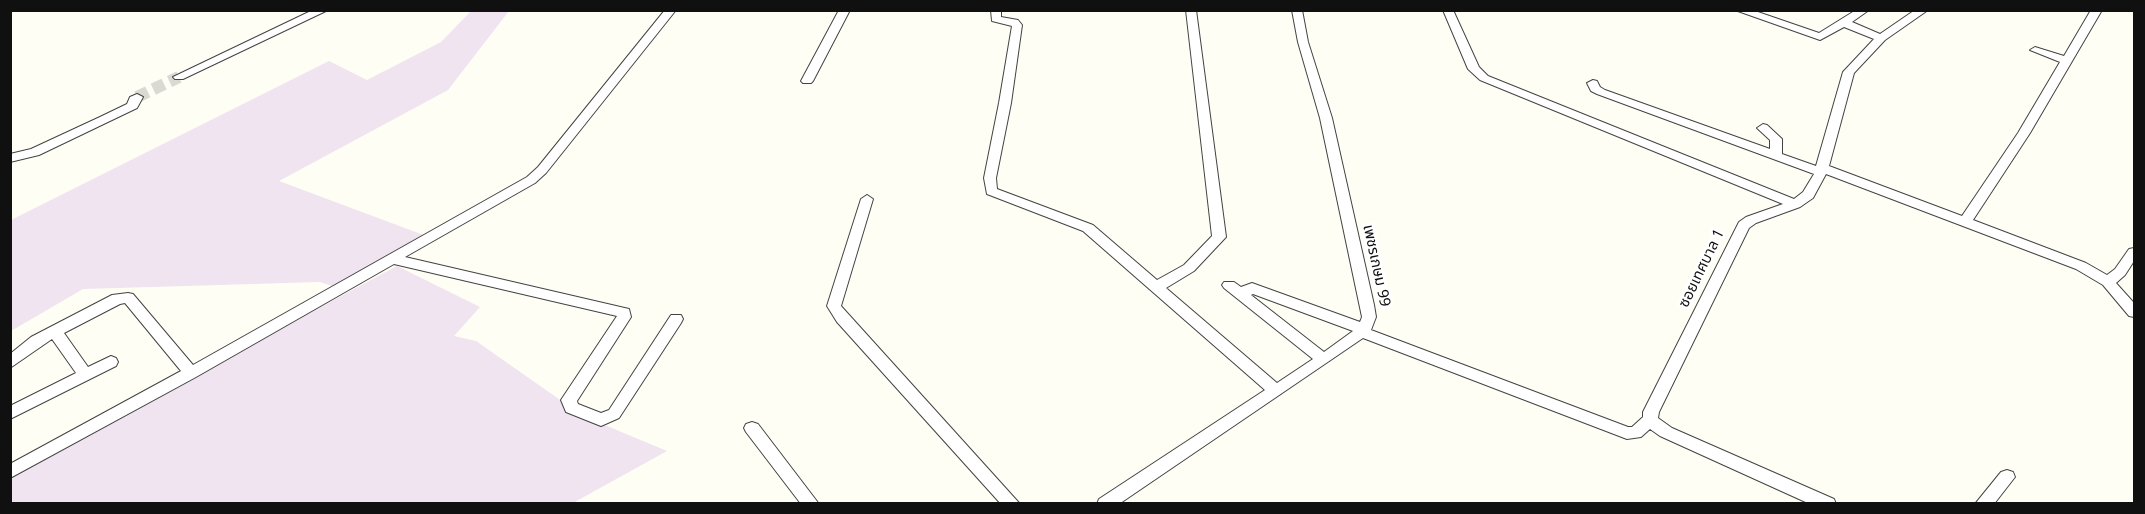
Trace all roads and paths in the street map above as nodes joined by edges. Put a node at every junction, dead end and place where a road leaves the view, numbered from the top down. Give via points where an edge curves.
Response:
1 (323, 10) edge
2 (671, 10) edge
3 (845, 10) edge
4 (996, 10) edge
5 (1191, 10) edge
6 (1297, 10) edge
7 (1448, 10) edge
8 (1740, 10) edge
9 (1864, 10) edge
10 (1923, 10) edge
11 (2097, 10) edge
12 (1845, 23) junction
13 (1881, 38) junction
14 (2036, 50) dead end
15 (2067, 61) junction
16 (179, 77) tunnel mouth
17 (807, 81) dead end
18 (1593, 83) dead end
19 (137, 97) tunnel mouth
20 (1763, 128) dead end
21 (1776, 156) junction
22 (10, 158) edge
23 (1821, 170) junction
24 (867, 199) dead end
25 (1795, 204) junction
26 (1965, 222) junction
27 (2134, 252) edge
28 (393, 259) junction
29 (2108, 282) junction
30 (1156, 287) junction
31 (2134, 312) edge
32 (676, 319) dead end
33 (1363, 331) junction
34 (55, 332) junction
35 (1323, 359) junction
36 (111, 362) dead end
37 (10, 363) edge
38 (191, 373) junction
39 (86, 375) junction
40 (1276, 391) junction
41 (10, 413) edge
42 (1650, 420) junction
43 (752, 428) dead end
44 (10, 472) edge
45 (2007, 477) dead end
46 (811, 504) edge
47 (1012, 504) edge
48 (1106, 504) edge
49 (1828, 504) edge
50 (1983, 504) edge

1 - 16 street
2 - 28 street via 542,170 508,194
3 - 17 street
4 - 30 street via 996,19 1017,26 991,190 1079,223
5 - 30 street via 1219,237 1189,268
6 - 33 street, เพชรเกษม 99 via 1326,118 1367,305 1369,316
7 - 25 street via 1474,69 1484,78
8 - 12 street via 1820,37
9 - 12 street
10 - 13 street, ซอยเทศบาล 1
11 - 15 street
12 - 13 street
13 - 23 street, ซอยเทศบาล 1 via 1849,72
14 - 15 street
15 - 26 street
18 - 21 street via 1601,92
19 - 22 street via 133,106 104,120 35,152
20 - 21 street via 1776,139
21 - 23 street
23 - 25 street, ซอยเทศบาล 1 via 1808,195
23 - 26 street
24 - 47 street via 834,306
25 - 42 street, ซอยเทศบาล 1 via 1744,225
26 - 29 street via 2070,261
27 - 29 street
28 - 32 street via 624,313 569,400 571,408 601,420 614,414
28 - 38 street
29 - 31 street
30 - 40 street
33 - 35 street
33 - 35 street via 1252,288 1234,290
33 - 42 street via 1627,433 1635,434
34 - 37 street via 26,348
34 - 38 street via 117,299 128,298
34 - 39 street
35 - 40 street
36 - 39 street
38 - 44 street
39 - 41 street
40 - 48 street
42 - 49 street via 1666,432
43 - 46 street
45 - 50 street

